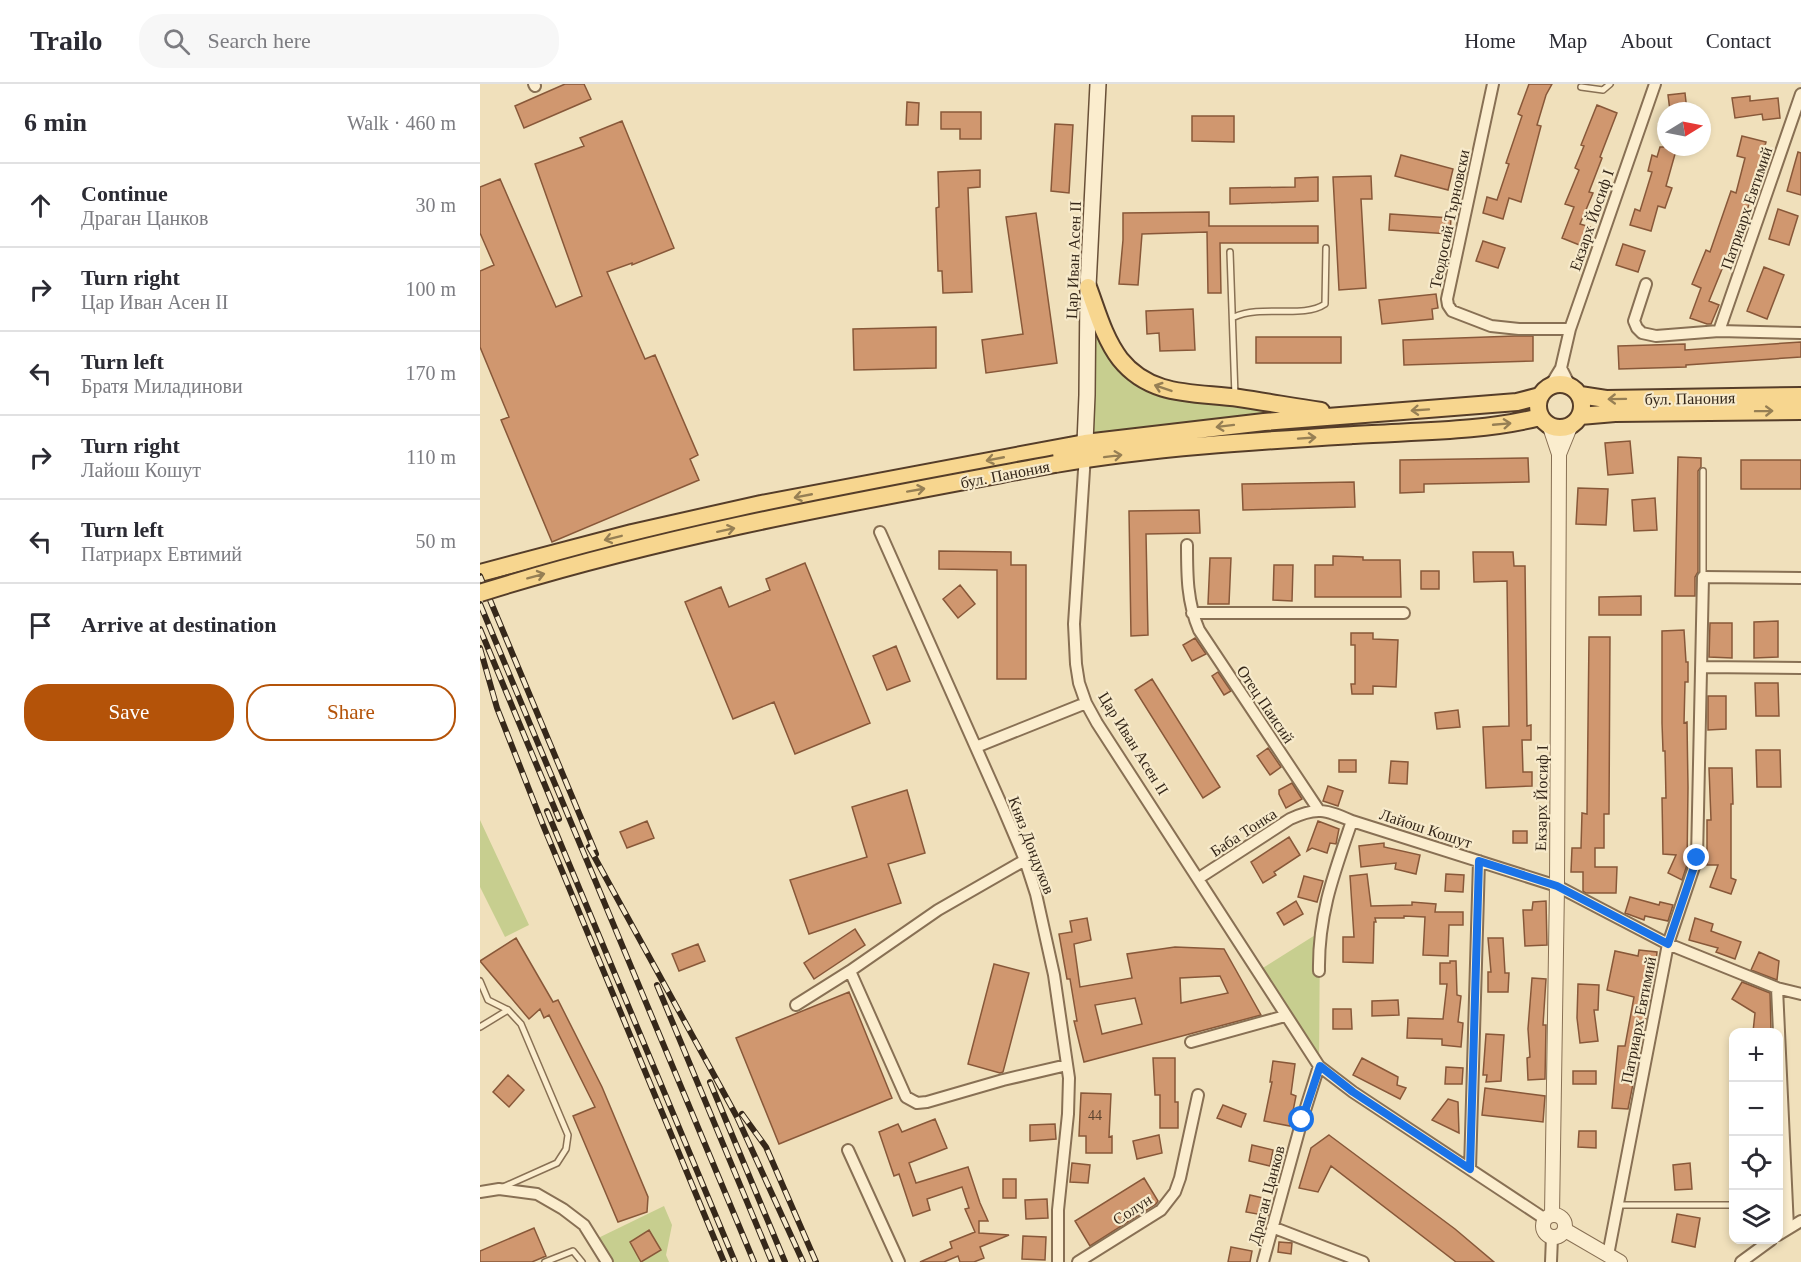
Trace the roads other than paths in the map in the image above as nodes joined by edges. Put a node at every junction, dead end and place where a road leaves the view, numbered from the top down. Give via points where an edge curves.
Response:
1 (1098, 84) edge
2 (1493, 84) edge
3 (1610, 84) edge
4 (1655, 84) edge
5 (1581, 87) dead end
6 (1801, 94) edge
7 (1326, 248) dead end
8 (1230, 252) dead end
9 (1646, 284) dead end
10 (1088, 287) junction
11 (1234, 317) junction
12 (1570, 329) junction
13 (1719, 331) junction
14 (1801, 333) edge
15 (1562, 368) junction
16 (1545, 391) junction
17 (1575, 391) junction
18 (1801, 396) edge
19 (1236, 397) junction
20 (1801, 411) edge
21 (1346, 415) junction
22 (1545, 422) junction
23 (1575, 422) junction
24 (1085, 451) junction
25 (1559, 454) junction
26 (1054, 456) junction
27 (1703, 471) dead end
28 (880, 532) dead end
29 (1187, 545) dead end
30 (480, 573) edge
31 (1702, 577) junction
32 (1801, 578) edge
33 (480, 593) edge
34 (1192, 613) junction
35 (1404, 613) dead end
36 (1701, 667) junction
37 (1801, 668) edge
38 (1086, 703) junction
39 (976, 747) junction
40 (1318, 809) junction
41 (1352, 820) junction
42 (1025, 860) junction
43 (1479, 861) junction
44 (1198, 878) junction
45 (1557, 886) junction
46 (1668, 944) junction
47 (850, 971) junction
48 (1319, 971) dead end
49 (480, 981) edge
50 (1777, 988) junction
51 (1801, 994) edge
52 (795, 1005) dead end
53 (508, 1010) junction
54 (1285, 1016) junction
55 (480, 1027) edge
56 (1191, 1042) dead end
57 (1067, 1065) junction
58 (1320, 1066) junction
59 (1198, 1095) dead end
60 (848, 1150) dead end
61 (1470, 1169) junction
62 (499, 1189) junction
63 (1783, 1190) edge
64 (480, 1192) edge
65 (1617, 1205) junction
66 (1729, 1205) edge
67 (1548, 1217) junction
68 (1801, 1221) edge
69 (1272, 1227) junction
70 (1565, 1230) junction
71 (1783, 1231) edge
72 (1552, 1237) junction
73 (1764, 1244) edge
74 (1608, 1255) junction
75 (545, 1262) edge
76 (582, 1262) edge
77 (606, 1262) edge
78 (899, 1262) edge
79 (1058, 1262) edge
80 (1078, 1262) edge
81 (1263, 1262) edge
82 (1363, 1262) edge
83 (1551, 1262) edge
84 (1620, 1262) edge
85 (1741, 1262) edge

1 - 10 main road, Цар Иван Асен II
2 - 12 street, Теодосий Търновски via 1448,305 1452,311 1491,326
3 - 5 lane via 1603,90
4 - 12 street, Екзарх Йосиф I
6 - 13 street, Патриарх Евтимий
7 - 11 lane via 1325,304 1313,310 1253,311
8 - 11 lane
9 - 13 street via 1634,321 1642,333 1656,336
19 -> 10 main road via 1183,393 1150,383 1133,372 1110,342
10 - 24 main road, Цар Иван Асен II
11 - 19 lane
12 - 15 street, Екзарх Йосиф I
13 - 14 street
15 - 16 street, Екзарх Йосиф I
15 - 17 street
16 - 17 main road, бул. Панония via 1563,384
16 -> 21 main road, бул. Панония via 1517,402
16 - 22 main road via 1538,410
18 -> 17 main road, бул. Панония via 1606,399
17 - 23 main road via 1582,402
19 - 21 main road
23 -> 20 main road, бул. Панония via 1615,413
21 -> 24 main road, бул. Панония via 1264,422
22 - 23 main road, бул. Панония via 1557,429
24 -> 22 main road, бул. Панония
22 - 25 street, Екзарх Йосиф I
23 - 25 street, Екзарх Йосиф I
24 - 26 main road, бул. Панония
24 - 38 street, Цар Иван Асен II via 1074,624 1076,664
25 - 45 street, Екзарх Йосиф I
26 -> 30 main road, бул. Панония via 761,504
33 -> 26 main road, бул. Панония, bridge via 643,548
27 - 31 lane
28 - 39 street, Княз Дондуков
29 - 34 street, Отец Паисий via 1187,590
31 - 32 street
31 - 36 street, Патриарх Евтимий
34 - 35 street
34 - 40 street, Отец Паисий via 1199,630
36 - 37 street
36 - 46 street, Патриарх Евтимий via 1697,858
38 - 39 street
38 - 44 street, Цар Иван Асен II
39 - 42 street, Княз Дондуков
40 - 41 street, Лайош Кошут
40 - 44 street, Баба Тонка via 1290,819
41 - 43 street, Лайош Кошут
41 - 48 street via 1323,913
42 - 47 street via 938,909
42 - 57 street, Княз Дондуков via 1054,975
43 - 45 street, Лайош Кошут
43 - 61 street
44 - 54 street, Цар Иван Асен II
45 - 46 street, Лайош Кошут
45 - 67 street, Екзарх Йосиф I
46 - 50 street, Лайош Кошут
46 - 65 street, Патриарх Евтимий
47 - 52 street
47 - 57 street via 906,1097 917,1103
49 - 53 lane via 488,1000
50 - 51 street, Лайош Кошут
50 - 63 street
53 - 55 lane
53 - 62 lane via 521,1024 568,1135 566,1149 557,1163
54 - 56 street
54 - 58 street, Цар Иван Асен II
57 - 79 street, Княз Дондуков via 1068,1114 1058,1210
58 - 61 street, Цар Иван Асен II
58 - 69 street, Драган Цанков
59 - 80 street, Солун via 1180,1178 1169,1201 1161,1210
60 - 78 street
61 - 67 street, Цар Иван Асен II
62 - 64 street
62 - 77 street via 537,1194 563,1209 584,1225
65 - 66 lane
65 - 74 street, Патриарх Евтимий
67 - 70 street via 1558,1215 1564,1220
67 - 72 street via 1543,1229
68 - 71 street
69 - 81 street, Драган Цанков
69 - 82 street
70 - 72 street
70 - 74 street
72 - 83 street
73 - 85 street
74 - 84 street
75 - 76 lane via 573,1251

